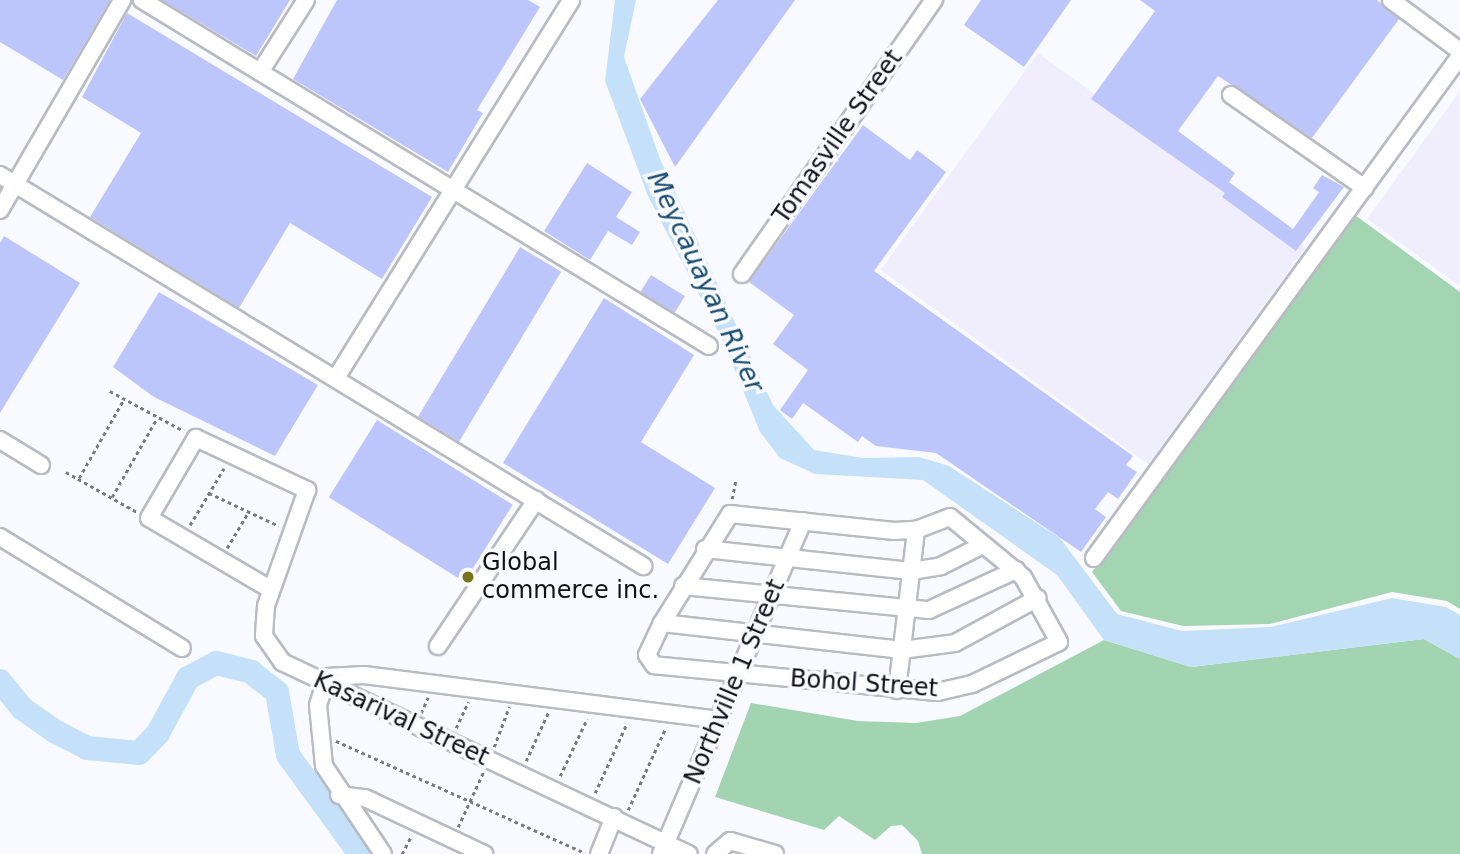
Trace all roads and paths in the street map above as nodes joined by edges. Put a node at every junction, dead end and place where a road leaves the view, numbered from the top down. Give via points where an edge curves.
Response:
1 (122, 0) edge
2 (142, 0) edge
3 (306, 0) edge
4 (571, 0) edge
5 (934, 0) edge
6 (1391, 0) edge
7 (1460, 51) edge
8 (1460, 56) edge
9 (260, 72) junction
10 (1231, 95) dead end
11 (0, 175) edge
12 (16, 184) junction
13 (1365, 188) junction
14 (453, 190) junction
15 (0, 209) edge
16 (741, 274) dead end
17 (709, 346) dead end
18 (336, 378) junction
19 (110, 391) dead end
20 (124, 399) junction
21 (158, 418) junction
22 (196, 438) junction
23 (0, 440) edge
24 (231, 456) junction
25 (41, 465) dead end
26 (66, 472) dead end
27 (78, 479) junction
28 (736, 479) dead end
29 (209, 493) junction
30 (111, 497) junction
31 (536, 500) junction
32 (249, 512) junction
33 (730, 514) junction
34 (149, 518) junction
35 (803, 522) junction
36 (916, 530) junction
37 (291, 532) junction
38 (0, 537) edge
39 (183, 537) junction
40 (983, 545) junction
41 (705, 549) junction
42 (1094, 558) dead end
43 (220, 559) junction
44 (787, 559) junction
45 (643, 566) dead end
46 (911, 570) junction
47 (1016, 570) junction
48 (683, 586) junction
49 (270, 589) junction
50 (772, 594) junction
51 (1038, 598) junction
52 (907, 609) junction
53 (662, 623) junction
54 (755, 634) junction
55 (438, 646) dead end
56 (183, 648) dead end
57 (902, 650) junction
58 (738, 673) junction
59 (321, 683) junction
60 (434, 684) junction
61 (474, 689) junction
62 (897, 690) junction
63 (514, 695) junction
64 (554, 699) junction
65 (594, 703) junction
66 (634, 707) junction
67 (673, 711) junction
68 (719, 720) junction
69 (415, 726) junction
70 (319, 734) junction
71 (450, 742) junction
72 (489, 760) junction
73 (521, 774) junction
74 (554, 789) junction
75 (339, 795) junction
76 (470, 801) junction
77 (589, 805) junction
78 (619, 819) junction
79 (418, 824) junction
80 (452, 840) junction
81 (664, 848) edge
82 (383, 854) edge
83 (402, 854) edge
84 (484, 854) edge
85 (588, 854) edge
86 (599, 854) edge
87 (689, 854) edge
88 (715, 854) edge
89 (775, 854) edge

1 - 12 street
2 - 9 street
3 - 9 street
4 - 14 street
5 - 16 street, Tomasville Street
6 - 7 street
8 - 13 street
9 - 14 street
10 - 13 street
11 - 12 street
12 - 15 street
12 - 18 street
13 - 42 street
14 - 17 street
14 - 18 street
18 - 31 street
19 - 20 path
20 - 21 path
20 - 27 path
21 - 22 path
21 - 30 path
22 - 24 street
22 - 34 street
23 - 25 street
24 - 29 path
24 - 37 street, Kasarival Street via 307,490
26 - 27 path
27 - 30 path
28 - 33 path
29 - 32 path
29 - 39 path
30 - 34 path
31 - 45 street
31 - 55 street
32 - 37 path
32 - 43 path
33 - 35 street
33 - 41 street
34 - 39 street
35 - 36 street
35 - 44 street, Northville 1 Street
36 - 40 street via 950,517
36 - 46 street
37 - 49 street, Kasarival Street
38 - 56 street
39 - 43 street
40 - 46 street via 941,566
40 - 47 street
41 - 44 street
41 - 48 street
43 - 49 street
44 - 46 street
44 - 50 street, Northville 1 Street
46 - 52 street
47 - 51 street
47 - 52 street via 944,607
48 - 50 street
48 - 53 street
49 - 59 street, Kasarival Street via 263,623 269,648
50 - 52 street
50 - 54 street, Northville 1 Street
51 - 57 street via 955,643
51 - 62 street, Bohol Street via 1059,639 1057,646 952,690
52 - 57 street
53 - 54 street
53 - 58 street, Bohol Street via 647,655 654,664
54 - 57 street
54 - 58 street, Northville 1 Street
57 - 62 street
58 - 62 street, Bohol Street
58 - 68 street, Northville 1 Street
59 - 60 street via 346,674
59 - 69 street, Kasarival Street
59 - 70 street
60 - 61 street
60 - 69 path
61 - 63 street
61 - 71 path
63 - 64 street
63 - 72 path
64 - 65 street
64 - 73 path
65 - 66 street
65 - 74 path
66 - 67 street
66 - 77 path
67 - 68 street
67 - 78 path
68 - 81 street, Northville 1 Street
69 - 71 street, Kasarival Street
70 - 75 street via 324,766
70 - 76 path
71 - 72 street, Kasarival Street
72 - 73 street, Kasarival Street
72 - 76 path
73 - 74 street, Kasarival Street
74 - 77 street, Kasarival Street
75 - 79 street via 355,795
75 - 82 street
76 - 80 path
76 - 85 path
77 - 78 street, Kasarival Street
78 - 81 street, Kasarival Street
78 - 86 street
79 - 80 street
79 - 83 path
80 - 84 street
81 - 87 street, Kasarival Street
88 - 89 street via 730,841

